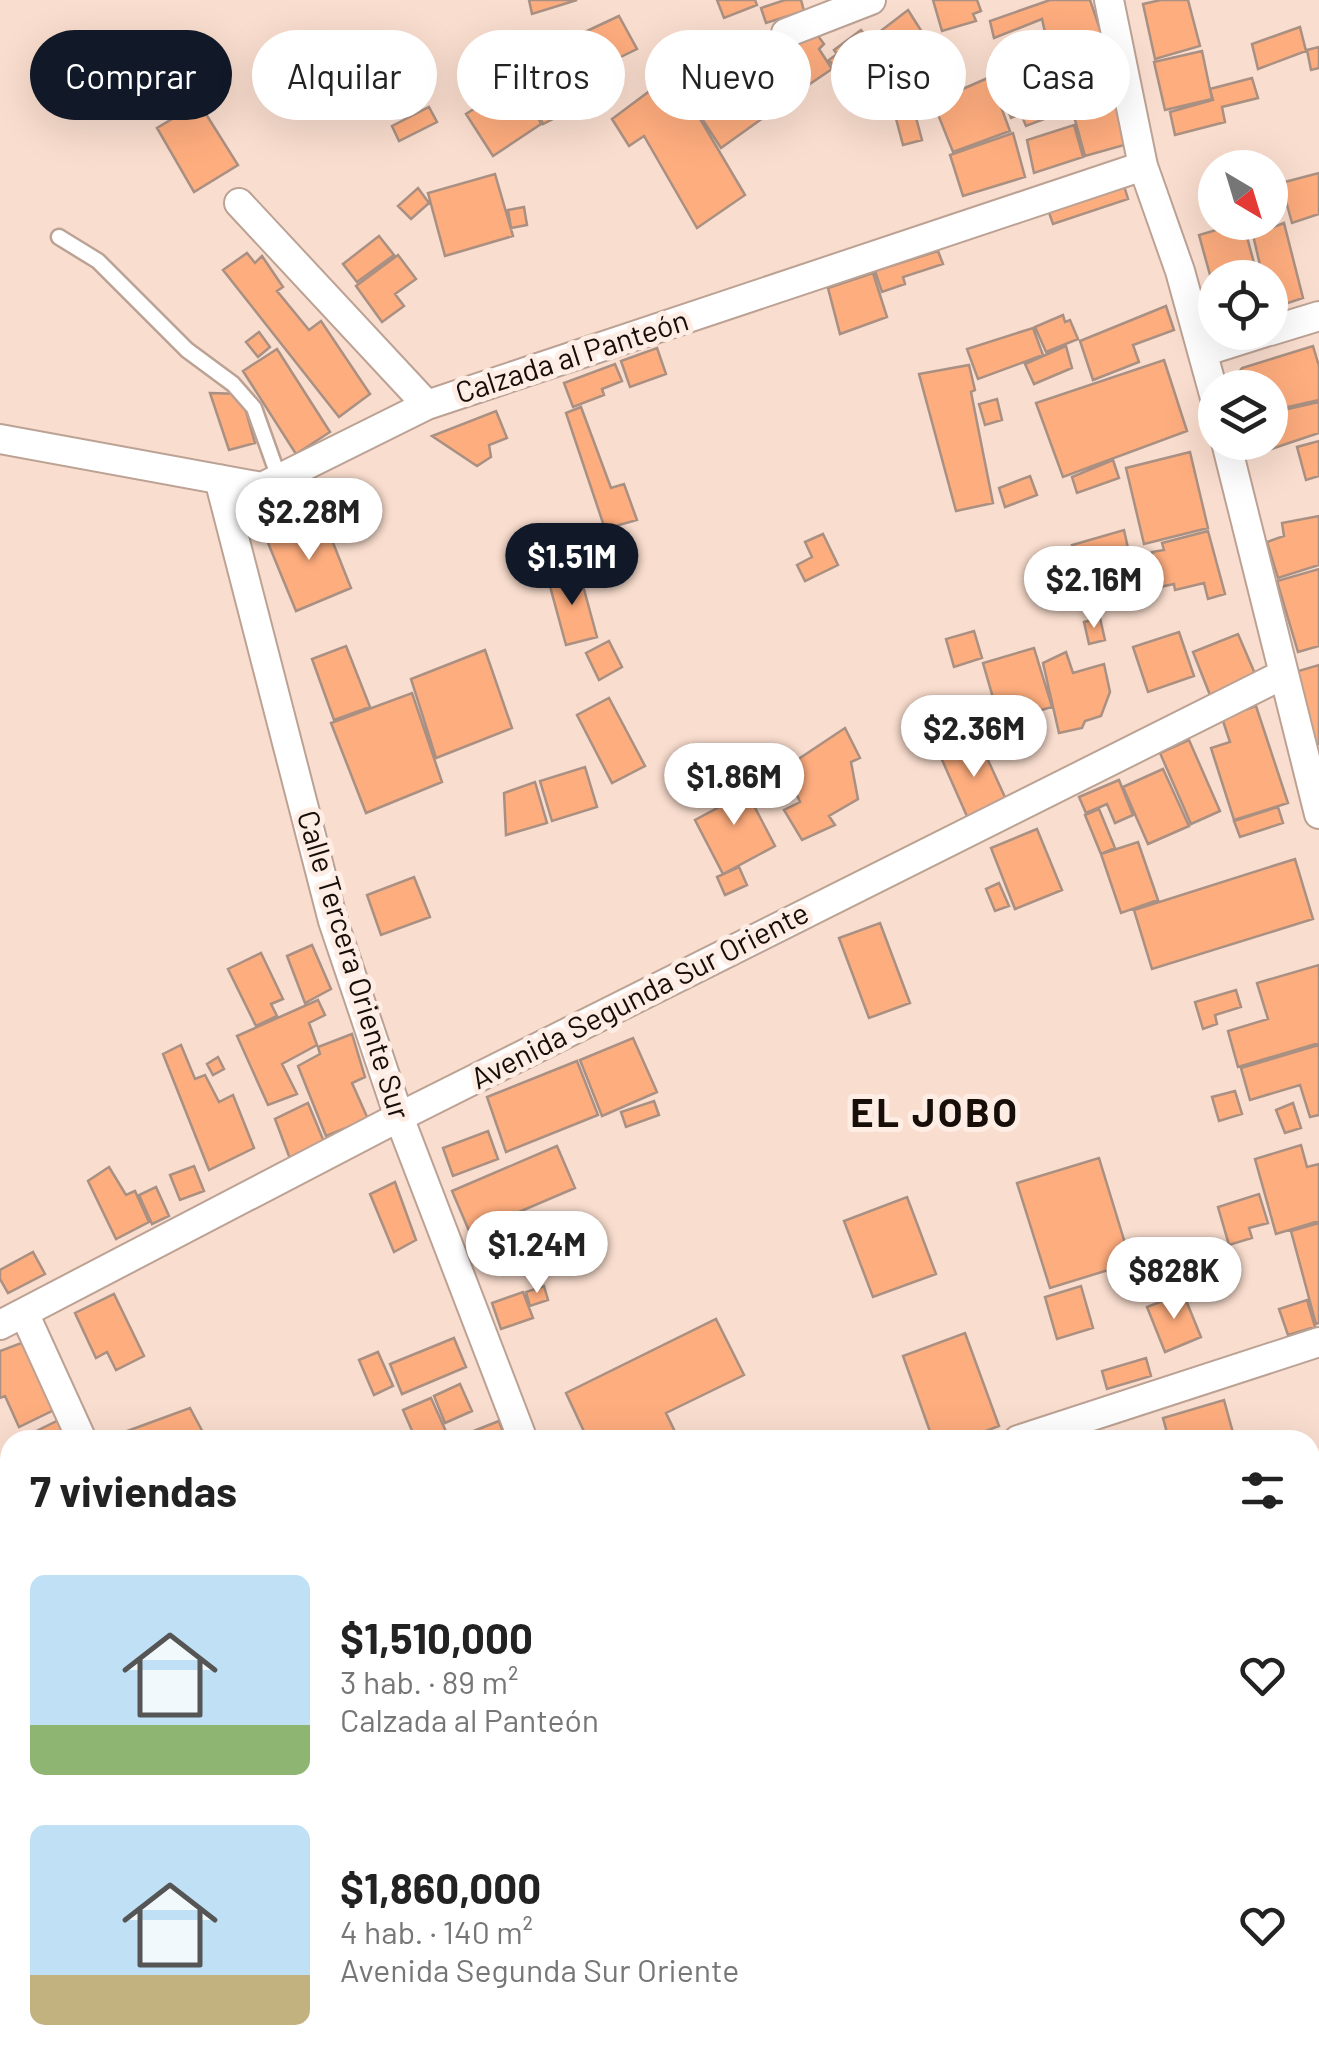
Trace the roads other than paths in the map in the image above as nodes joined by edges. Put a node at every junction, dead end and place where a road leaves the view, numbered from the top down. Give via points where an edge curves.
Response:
1 (872, 0) edge
2 (1109, 0) edge
3 (794, 30) edge
4 (1144, 166) junction
5 (239, 203) dead end
6 (59, 237) dead end
7 (1319, 316) edge
8 (1288, 326) edge
9 (1210, 350) edge
10 (1204, 352) junction
11 (1208, 370) edge
12 (427, 405) junction
13 (0, 439) edge
14 (1230, 460) edge
15 (280, 478) junction
16 (219, 479) junction
17 (1284, 674) junction
18 (1319, 814) edge
19 (400, 1117) junction
20 (13, 1320) edge
21 (1319, 1342) edge
22 (76, 1430) edge
23 (520, 1430) edge
24 (1049, 1430) edge

1 - 3 street
2 - 4 street
4 - 10 street
4 - 12 street, Calzada al Panteón
5 - 12 street
6 - 15 lane via 98,261 187,350 233,384 254,408
7 - 8 street
9 - 10 street
10 - 11 street
12 - 15 street, Calzada al Panteón
13 - 16 street, Calzada al Panteón
14 - 17 street
15 - 16 street, Calzada al Panteón via 262,487
16 - 19 street, Calle Tercera Oriente Sur via 333,921
17 - 18 street
17 - 19 street, Avenida Segunda Sur Oriente
19 - 20 street, Avenida Segunda Sur Oriente
19 - 23 street, Calle Tercera Oriente Sur
20 - 22 street
21 - 24 street

